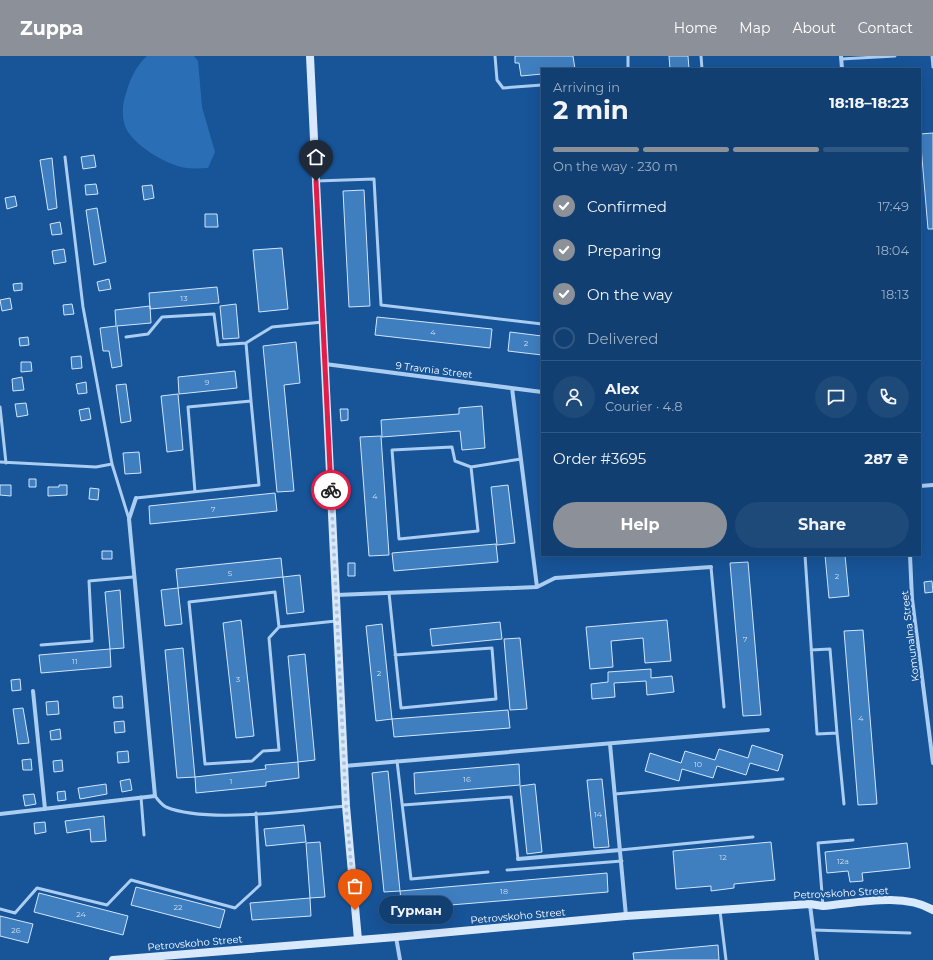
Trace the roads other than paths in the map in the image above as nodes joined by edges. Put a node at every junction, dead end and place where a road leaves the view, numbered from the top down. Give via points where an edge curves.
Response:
1 (310, 56) edge
2 (495, 56) edge
3 (628, 56) edge
4 (701, 56) edge
5 (895, 56) edge
6 (932, 56) edge
7 (841, 58) edge
8 (933, 67) edge
9 (628, 68) edge
10 (702, 68) edge
11 (842, 68) edge
12 (541, 85) edge
13 (65, 158) dead end
14 (316, 181) junction
15 (323, 322) junction
16 (541, 324) edge
17 (126, 336) dead end
18 (246, 343) junction
19 (325, 364) junction
20 (512, 388) junction
21 (541, 392) edge
22 (251, 401) junction
23 (0, 407) edge
24 (521, 459) junction
25 (0, 462) edge
26 (6, 463) junction
27 (112, 464) junction
28 (471, 467) junction
29 (933, 485) edge
30 (921, 486) edge
31 (196, 492) junction
32 (136, 498) joint
33 (129, 519) junction
34 (805, 556) edge
35 (910, 556) edge
36 (710, 566) joint
37 (133, 576) junction
38 (537, 587) junction
39 (389, 593) junction
40 (336, 595) junction
41 (337, 621) junction
42 (279, 627) junction
43 (41, 645) dead end
44 (811, 650) junction
45 (395, 655) junction
46 (33, 690) dead end
47 (724, 707) dead end
48 (768, 730) dead end
49 (836, 733) junction
50 (610, 744) junction
51 (932, 749) edge
52 (398, 761) junction
53 (933, 763) edge
54 (344, 766) junction
55 (783, 779) dead end
56 (615, 794) junction
57 (155, 796) junction
58 (141, 797) junction
59 (844, 804) dead end
60 (403, 805) junction
61 (346, 806) junction
62 (45, 809) junction
63 (256, 813) junction
64 (0, 814) edge
65 (144, 835) dead end
66 (753, 838) dead end
67 (853, 840) dead end
68 (620, 850) junction
69 (518, 859) joint
70 (622, 861) junction
71 (506, 870) dead end
72 (488, 872) dead end
73 (810, 904) junction
74 (823, 906) junction
75 (0, 909) edge
76 (933, 910) edge
77 (720, 911) junction
78 (626, 916) junction
79 (813, 930) junction
80 (910, 933) dead end
81 (396, 937) junction
82 (358, 940) junction
83 (186, 957) edge
84 (113, 960) edge
85 (400, 960) edge
86 (726, 960) edge
87 (817, 960) edge

1 - 14 street
2 - 12 lane via 497,80 502,88
3 - 9 lane
4 - 10 lane
5 - 7 lane
6 - 8 lane
7 - 11 street
13 - 27 lane via 83,307
14 - 15 street
14 - 16 lane via 374,179 381,305
15 - 18 lane via 272,327
15 - 19 street
17 - 18 lane via 148,334 162,317 214,314 218,345
18 - 22 lane
19 - 20 street, 9 Travnia Street
19 - 40 street
20 - 21 street, 9 Travnia Street
20 - 24 street
22 - 31 lane via 259,484
22 - 31 lane via 188,408
23 - 26 lane
24 - 28 lane
24 - 38 street
25 - 26 lane
26 - 27 lane via 96,467
27 - 33 lane
28 - 28 lane via 478,530 399,539 392,450 452,447 455,461
29 - 30 street
31 - 32 lane
32 - 33 street
33 - 37 street
34 - 44 lane
35 - 51 street, Komunalna Street via 912,599
36 - 38 street via 555,578
36 - 47 lane
37 - 43 lane via 89,581 92,640
37 - 57 street
38 - 39 street
39 - 40 street
39 - 45 lane
40 - 41 street
41 - 42 lane
41 - 54 street
42 - 42 lane via 275,592 189,602 205,764 252,761 263,752 280,750 269,638
44 - 49 lane via 830,650
44 - 49 lane via 817,734
45 - 45 lane via 401,708 496,699 492,648
46 - 62 street
48 - 50 street
49 - 59 lane
50 - 52 street
50 - 56 street
51 - 53 street, Komunalna Street
52 - 54 street
52 - 60 lane
54 - 61 street
55 - 56 lane
56 - 68 street
57 - 58 street
57 - 63 lane via 164,806 184,812 208,815
58 - 62 street
58 - 65 lane
60 - 69 lane via 511,796
60 - 72 lane via 411,878
61 - 63 lane
61 - 82 street
62 - 64 street
63 - 75 lane via 260,885 235,908 131,880 106,905 37,888 15,913
66 - 68 lane
67 - 74 lane via 818,843
68 - 69 street
68 - 70 street
70 - 71 lane
70 - 78 street
73 - 74 street, Petrovskoho Street
73 - 77 street, Petrovskoho Street
73 - 79 street
74 - 76 street, Petrovskoho Street via 901,900 923,904
77 - 78 street, Petrovskoho Street
77 - 86 lane
78 - 81 street, Petrovskoho Street
79 - 80 lane
79 - 87 street
81 - 82 street, Petrovskoho Street
81 - 85 street
82 - 83 street, Petrovskoho Street
83 - 84 street, Petrovskoho Street

